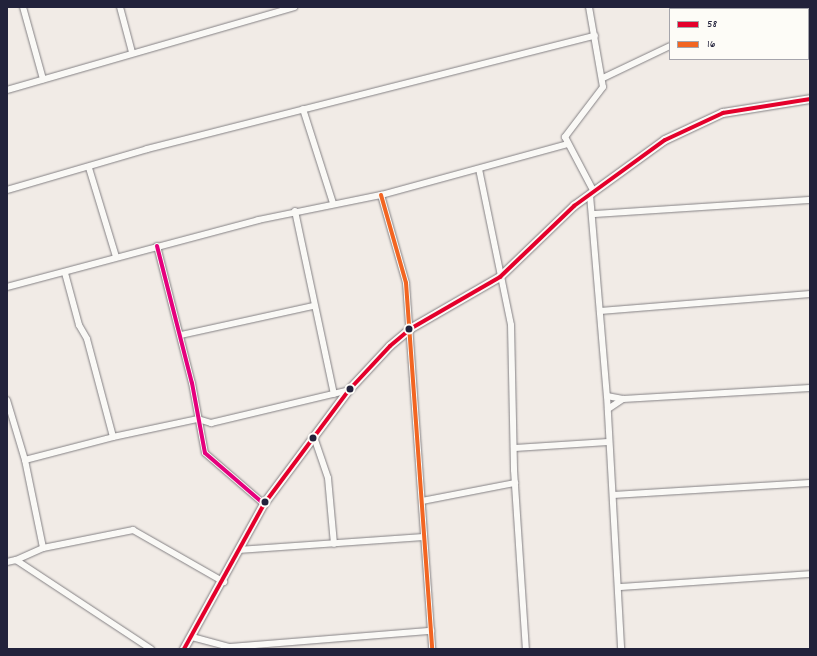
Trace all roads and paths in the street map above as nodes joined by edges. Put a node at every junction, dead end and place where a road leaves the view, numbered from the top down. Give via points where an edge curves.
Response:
1 (23, 7) edge
2 (120, 7) edge
3 (294, 7) edge
4 (589, 7) edge
5 (595, 36) junction
6 (669, 46) edge
7 (132, 52) junction
8 (603, 78) junction
9 (43, 79) junction
10 (7, 90) edge
11 (810, 99) edge
12 (303, 109) junction
13 (567, 144) junction
14 (89, 168) junction
15 (479, 169) junction
16 (7, 190) edge
17 (592, 194) junction
18 (381, 196) junction
19 (810, 200) edge
20 (333, 203) junction
21 (295, 211) junction
22 (594, 214) junction
23 (157, 246) junction
24 (116, 257) junction
25 (64, 273) junction
26 (500, 277) junction
27 (7, 287) edge
28 (810, 294) edge
29 (313, 306) junction
30 (600, 311) junction
31 (410, 329) junction
32 (181, 335) junction
33 (810, 388) edge
34 (349, 390) junction
35 (334, 394) junction
36 (607, 396) junction
37 (623, 399) junction
38 (7, 400) edge
39 (608, 409) junction
40 (198, 420) junction
41 (113, 437) junction
42 (314, 437) junction
43 (609, 442) junction
44 (514, 448) junction
45 (25, 460) junction
46 (515, 483) junction
47 (810, 483) edge
48 (613, 495) junction
49 (422, 501) junction
50 (264, 504) junction
51 (424, 537) junction
52 (334, 544) junction
53 (43, 548) junction
54 (238, 550) junction
55 (16, 560) junction
56 (7, 562) edge
57 (810, 574) edge
58 (224, 582) junction
59 (620, 587) junction
60 (431, 631) junction
61 (192, 637) junction
62 (151, 649) edge
63 (184, 649) edge
64 (432, 649) edge
65 (526, 649) edge
66 (621, 649) edge

1 - 9 street
2 - 7 street
3 - 7 street
4 - 5 street
5 - 8 street
5 - 12 street
6 - 8 street
7 - 9 street
8 - 13 street via 600,93 568,131
9 - 10 street
11 - 17 street via 751,107 708,118 665,140
12 - 14 street
12 - 20 street
13 - 15 street
13 - 17 street
14 - 16 street
14 - 24 street
15 - 18 street
15 - 26 street
17 - 22 street
17 - 26 street
18 - 20 street
18 - 31 street via 406,283
19 - 22 street
20 - 21 street
21 - 23 street
21 - 29 street
22 - 30 street
23 - 24 street
23 - 32 street
24 - 25 street
25 - 27 street
25 - 41 street via 79,325 87,339
26 - 31 street
26 - 44 street via 511,325
28 - 30 street
29 - 32 street
29 - 35 street
30 - 36 street
31 - 34 street via 376,358
31 - 49 street
32 - 40 street
33 - 37 street
34 - 35 street
34 - 42 street
35 - 40 street via 211,423
36 - 37 street
36 - 39 street
37 - 39 street
38 - 45 street
39 - 43 street
40 - 41 street
40 - 50 street via 209,459
41 - 45 street
42 - 50 street
42 - 52 street via 328,478
43 - 44 street
43 - 48 street
44 - 46 street
45 - 53 street
46 - 49 street
46 - 65 street
47 - 48 street
48 - 59 street
49 - 51 street
50 - 54 street
51 - 52 street
51 - 60 street
52 - 54 street
53 - 55 street
53 - 58 street via 133,530
54 - 58 street
55 - 56 street
55 - 62 street
57 - 59 street
58 - 61 street
59 - 66 street
60 - 61 street via 230,647
60 - 64 street
61 - 63 street

